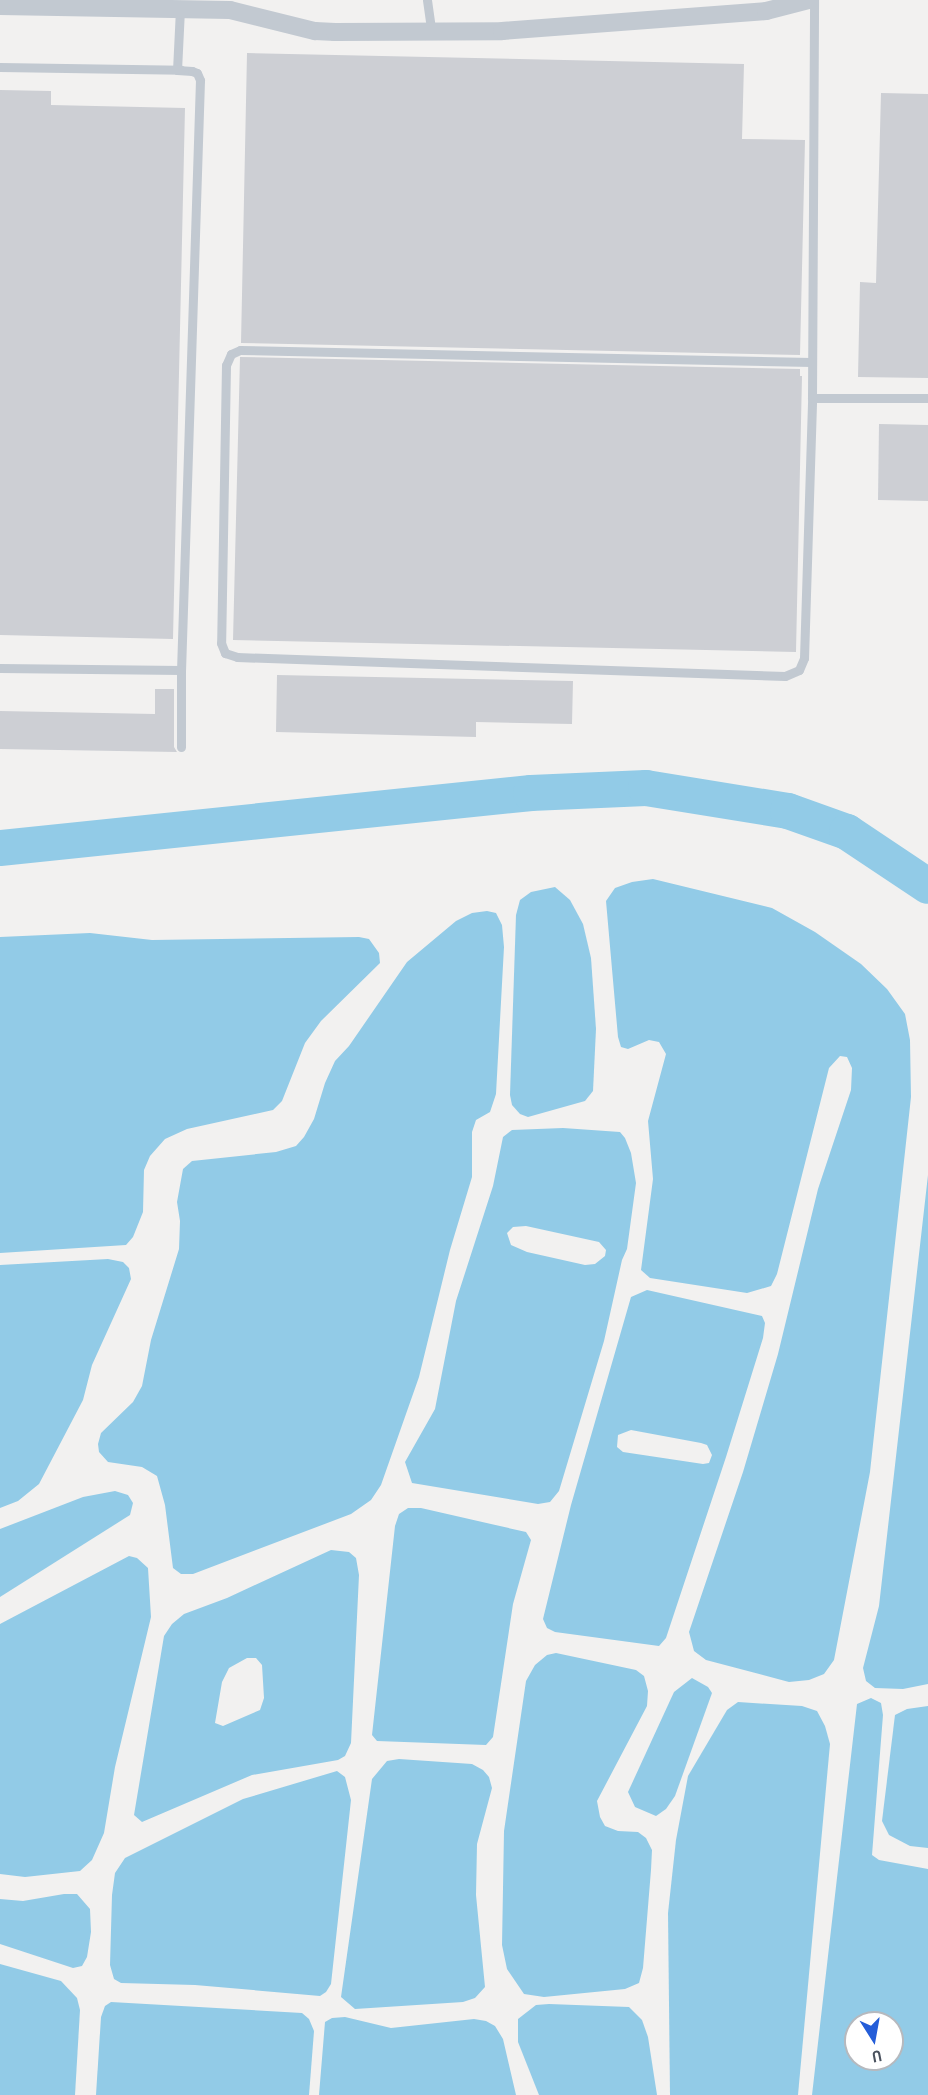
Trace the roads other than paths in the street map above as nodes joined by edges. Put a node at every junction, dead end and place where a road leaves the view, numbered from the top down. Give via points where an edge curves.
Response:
1 (426, 0) edge
2 (811, 0) edge
3 (0, 6) edge
4 (180, 9) junction
5 (431, 30) junction
6 (0, 67) edge
7 (182, 70) junction
8 (811, 362) junction
9 (812, 398) junction
10 (928, 398) edge
11 (0, 668) edge
12 (181, 670) junction
13 (181, 747) dead end

1 - 5 lane
2 - 5 street via 766,11 636,22 502,32
2 - 8 lane
3 - 4 street
4 - 5 street via 230,10 315,31
4 - 7 lane via 177,70
6 - 7 lane
7 - 12 lane via 198,73 200,80
8 - 9 lane
8 - 9 lane via 252,351 231,354 226,365 221,643 225,653 237,657 785,676 799,670 804,658
9 - 10 lane
11 - 12 lane
12 - 13 lane

